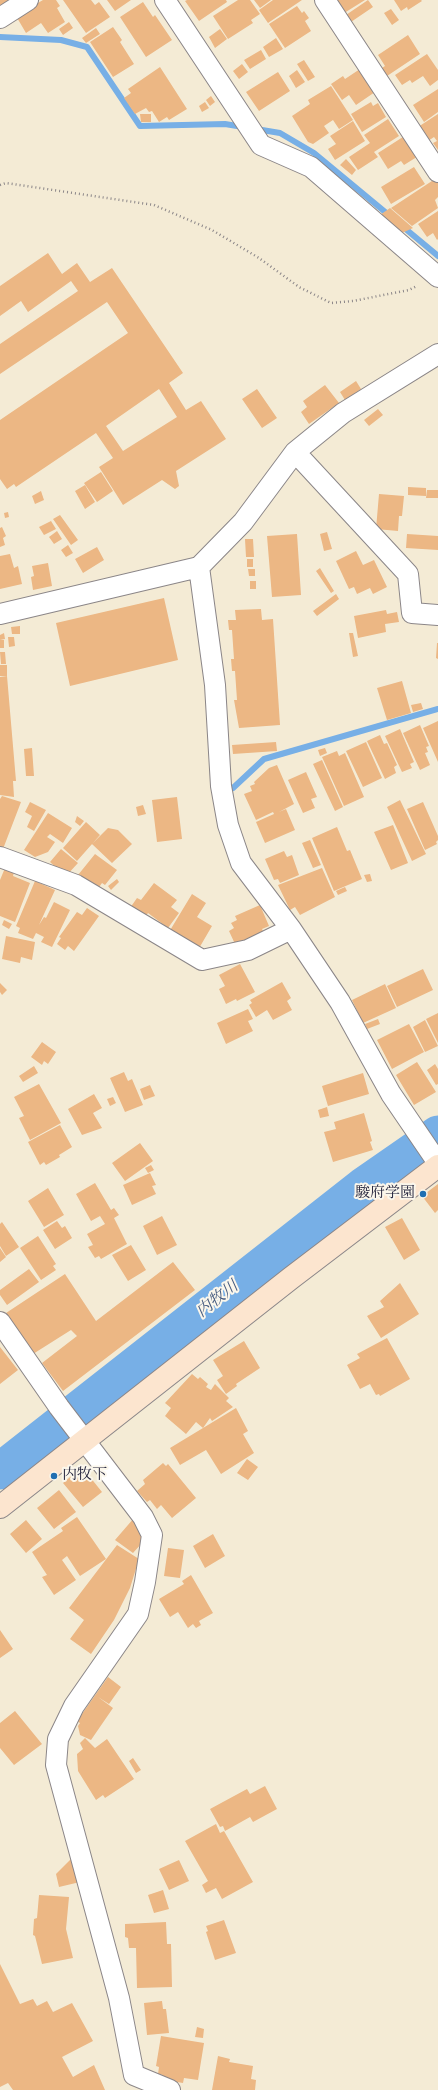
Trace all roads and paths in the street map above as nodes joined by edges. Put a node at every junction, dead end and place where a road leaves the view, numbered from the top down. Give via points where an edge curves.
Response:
1 (28, 0) edge
2 (165, 0) edge
3 (325, 0) edge
4 (0, 18) edge
5 (438, 172) edge
6 (0, 185) edge
7 (437, 276) edge
8 (438, 354) edge
9 (295, 452) junction
10 (199, 567) junction
11 (0, 614) edge
12 (438, 615) edge
13 (0, 857) edge
14 (291, 929) junction
15 (436, 1161) edge
16 (0, 1322) edge
17 (81, 1436) junction
18 (0, 1508) edge
19 (170, 2090) edge

1 - 4 street
2 - 7 street via 260,145 311,167
3 - 5 street
6 - 7 path via 6,183 154,205 212,230 259,258 299,288 331,303 408,290
8 - 9 street via 343,413
9 - 10 street via 243,522
9 - 12 street via 408,574 412,613
10 - 11 street
10 - 14 street via 215,684 221,786 228,825 241,863
13 - 14 street via 76,885 202,960 248,950
14 - 15 street via 340,1002 391,1094
15 - 17 street via 291,1278
16 - 17 street
17 - 18 street
17 - 19 street via 143,1517 152,1535 138,1614 74,1706 58,1738 56,1765 119,1998 134,2075

